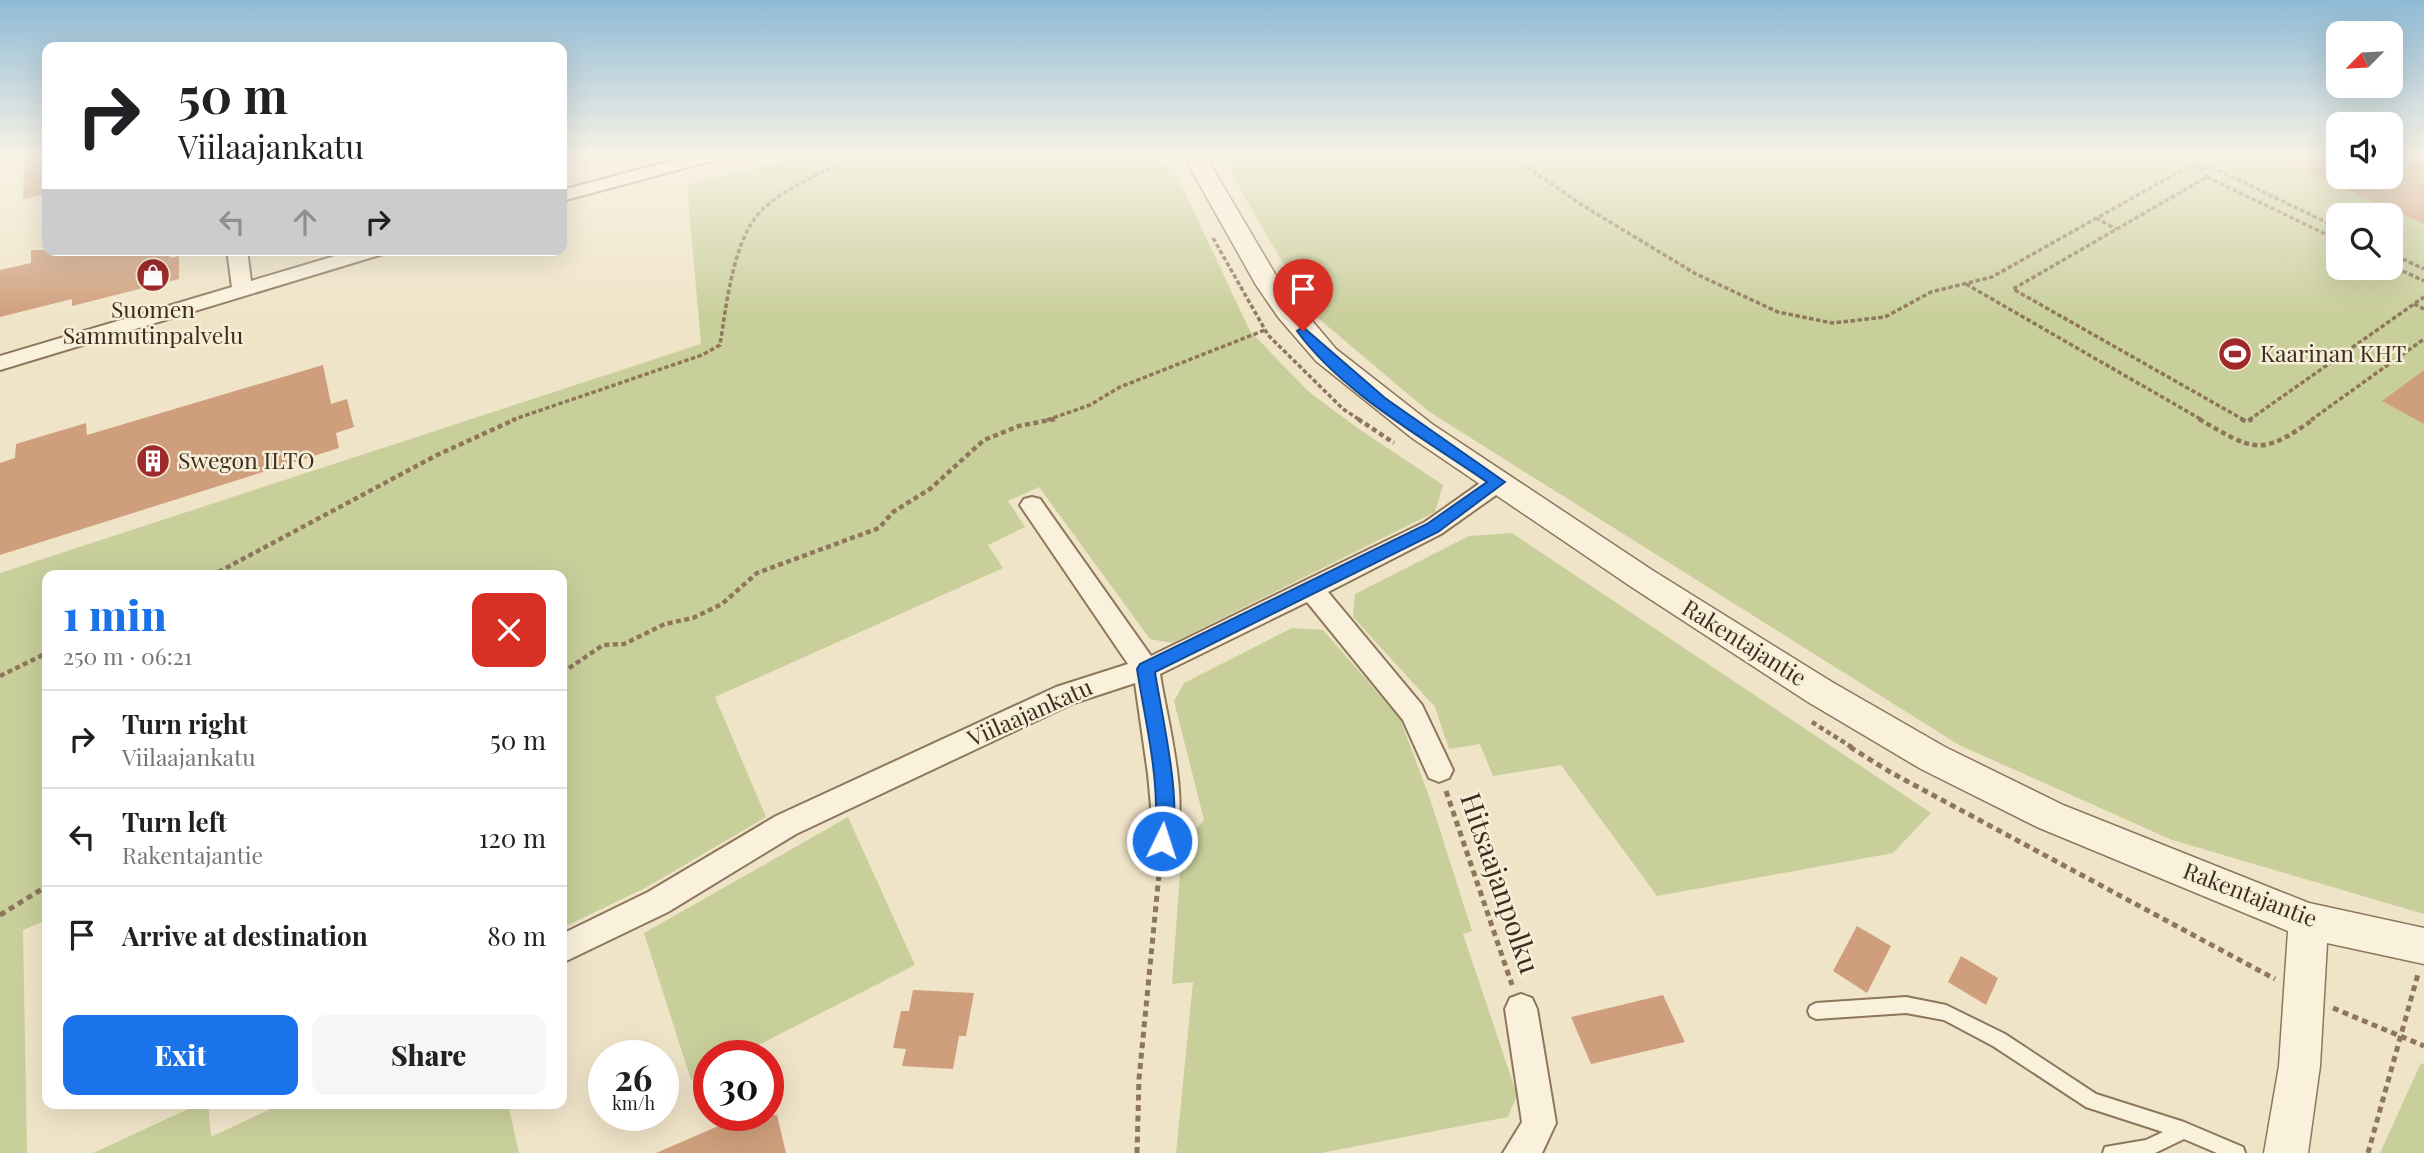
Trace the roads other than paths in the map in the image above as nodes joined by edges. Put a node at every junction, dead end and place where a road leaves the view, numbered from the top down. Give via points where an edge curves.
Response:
1 (1225, 209) edge
2 (238, 256) edge
3 (355, 256) edge
4 (242, 289) junction
5 (0, 363) edge
6 (1498, 482) junction
7 (1031, 505) dead end
8 (1311, 589) junction
9 (1146, 669) junction
10 (1439, 770) road end
11 (1162, 841) road end
12 (2308, 921) junction
13 (567, 946) edge
14 (2422, 956) edge
15 (1521, 1009) road end
16 (1816, 1011) dead end
17 (2184, 1130) junction
18 (1520, 1153) edge
19 (2111, 1153) edge
20 (2237, 1153) edge
21 (2286, 1153) edge

1 - 6 street, Rakentajantie via 1269,285 1326,355 1380,401
2 - 4 street
3 - 4 street
4 - 5 street
6 - 8 street, Viilaajankatu via 1433,528
6 - 12 street, Rakentajantie via 1798,677 1934,758 2050,816
7 - 9 street
8 - 9 street, Viilaajankatu
8 - 10 street via 1413,713
9 - 11 street via 1165,806
9 - 13 street, Viilaajankatu via 1065,695 786,825 658,902
12 - 14 street, Rakentajantie
12 - 21 street via 2299,1083
15 - 18 street via 1539,1123
16 - 17 lane via 1906,1004 1945,1013 1999,1040 2092,1101
17 - 19 lane via 2147,1149
17 - 20 lane

